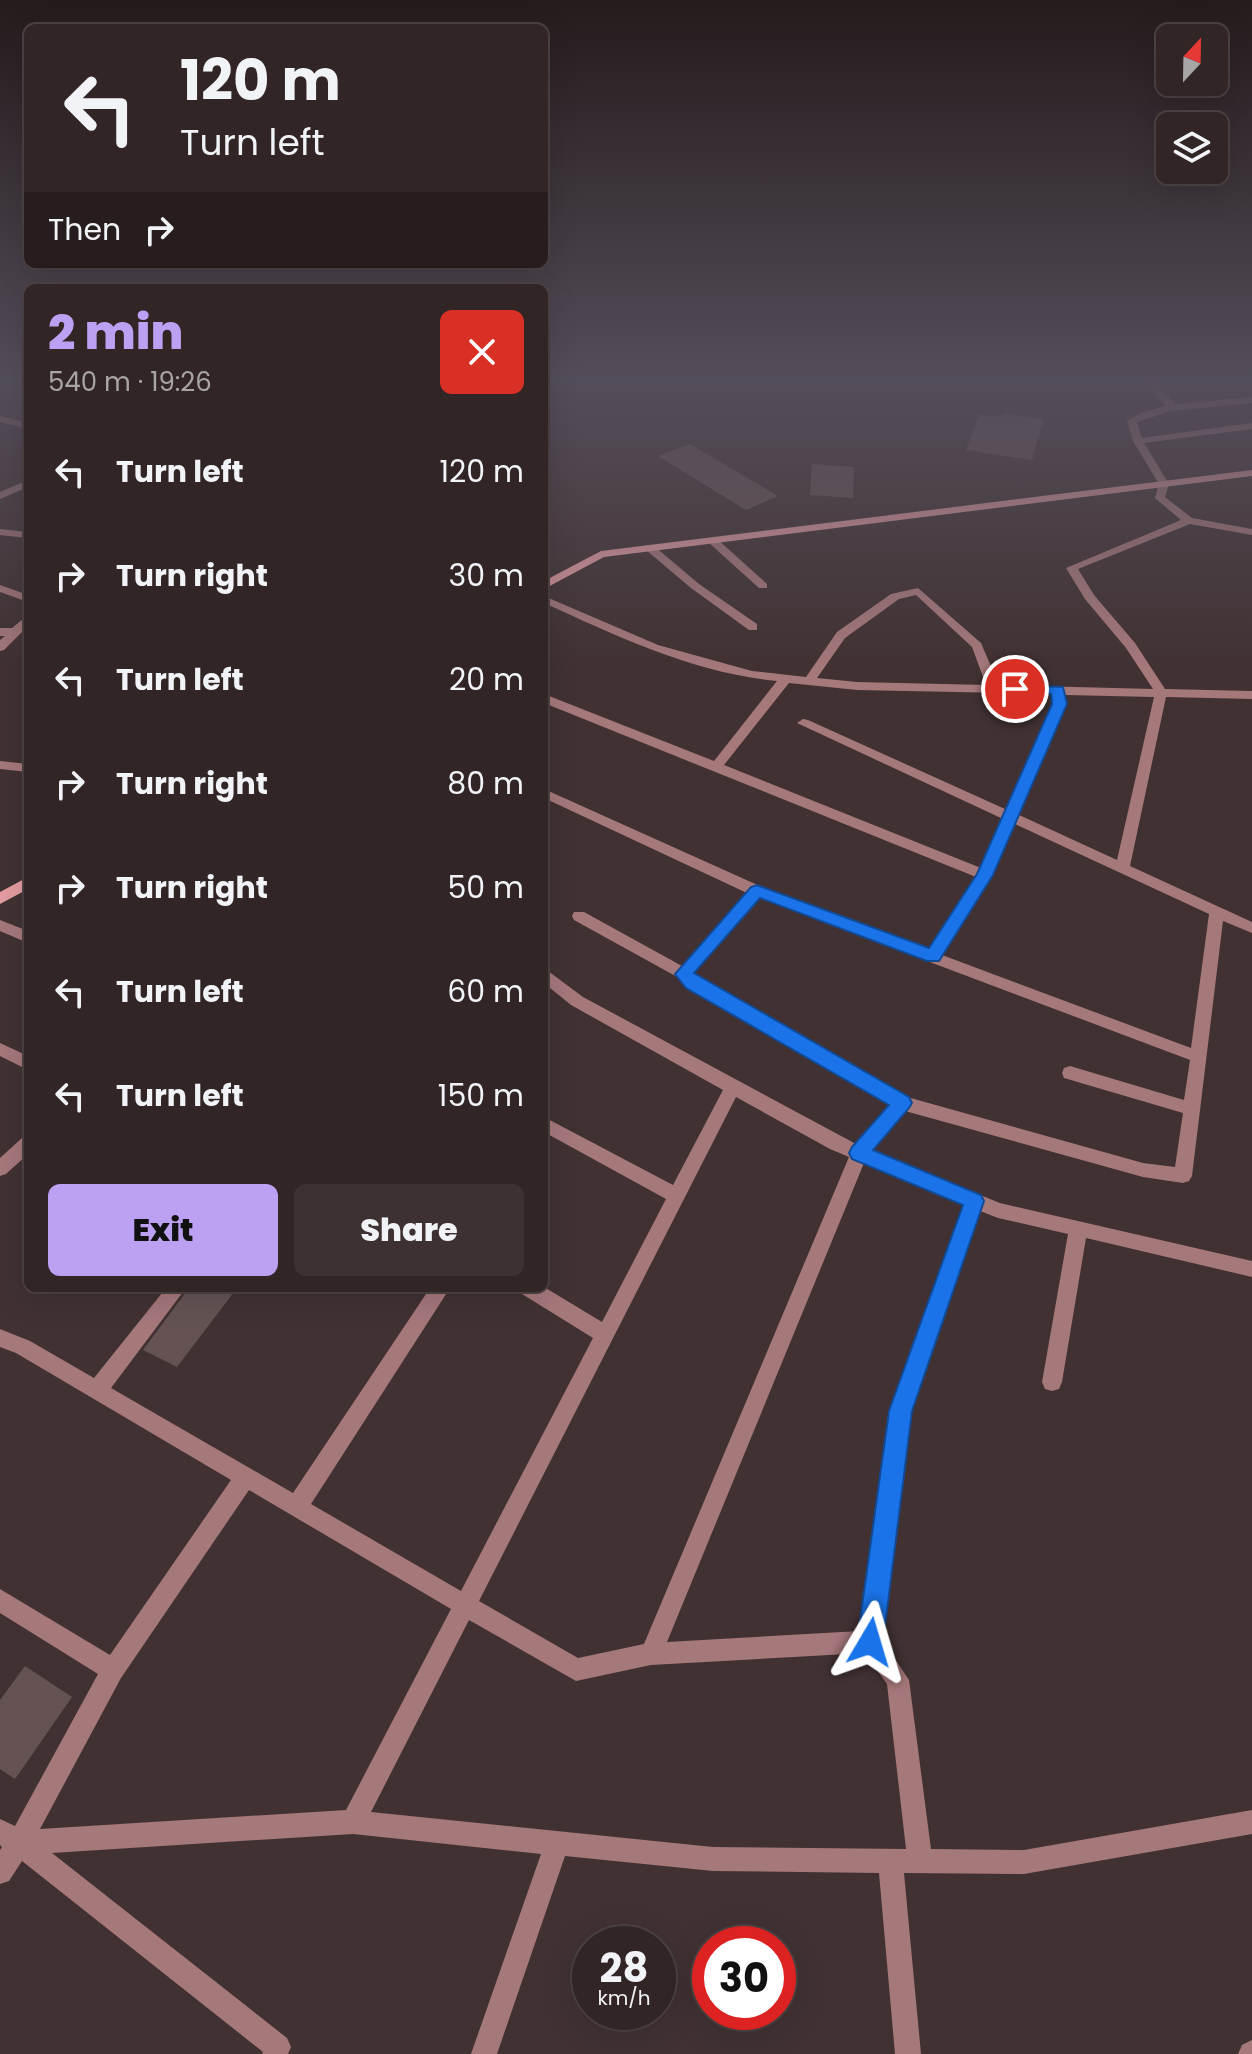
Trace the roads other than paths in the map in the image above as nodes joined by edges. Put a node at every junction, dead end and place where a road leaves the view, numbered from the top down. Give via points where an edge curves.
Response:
1 (1159, 476) edge
2 (1229, 476) edge
3 (1164, 484) junction
4 (24, 485) edge
5 (0, 496) edge
6 (1189, 521) junction
7 (0, 532) edge
8 (1252, 532) edge
9 (24, 535) edge
10 (712, 540) junction
11 (650, 548) junction
12 (548, 584) edge
13 (763, 586) dead end
14 (0, 588) edge
15 (24, 597) edge
16 (548, 601) edge
17 (24, 623) edge
18 (753, 627) dead end
19 (0, 632) edge
20 (15, 632) junction
21 (0, 647) edge
22 (786, 678) junction
23 (809, 681) junction
24 (994, 689) junction
25 (1058, 690) junction
26 (1161, 692) junction
27 (1252, 695) edge
28 (548, 700) edge
29 (803, 723) dead end
30 (0, 765) edge
31 (716, 767) junction
32 (24, 768) edge
33 (548, 795) edge
34 (1009, 816) junction
35 (1122, 868) junction
36 (985, 875) junction
37 (24, 884) edge
38 (757, 891) junction
39 (0, 899) edge
40 (1217, 912) junction
41 (579, 916) dead end
42 (0, 925) edge
43 (1252, 928) edge
44 (24, 935) edge
45 (933, 957) junction
46 (684, 974) junction
47 (548, 977) edge
48 (0, 1049) edge
49 (1196, 1056) junction
50 (24, 1061) edge
51 (1070, 1073) dead end
52 (733, 1087) junction
53 (902, 1103) junction
54 (1191, 1109) junction
55 (548, 1126) edge
56 (24, 1147) edge
57 (859, 1153) junction
58 (0, 1169) edge
59 (677, 1196) junction
60 (974, 1201) junction
61 (1078, 1229) junction
62 (1252, 1269) edge
63 (174, 1292) edge
64 (438, 1292) edge
65 (536, 1292) edge
66 (606, 1335) junction
67 (0, 1338) edge
68 (1052, 1382) dead end
69 (97, 1390) junction
70 (246, 1476) junction
71 (297, 1506) junction
72 (0, 1600) edge
73 (465, 1605) junction
74 (870, 1642) junction
75 (651, 1654) junction
76 (113, 1670) junction
77 (353, 1822) junction
78 (1252, 1822) edge
79 (10, 1837) edge
80 (557, 1843) junction
81 (890, 1861) junction
82 (920, 1862) junction
83 (0, 1872) edge
84 (275, 2054) edge
85 (484, 2054) edge
86 (908, 2054) edge

1 - 3 street
2 - 3 street
3 - 6 street via 1160,498
3 - 10 street
4 - 5 street
6 - 8 street
6 - 26 street via 1072,568
7 - 9 street
10 - 11 street
10 - 13 street
11 - 12 street via 601,554
11 - 18 street
14 - 15 street
16 - 22 street via 654,648 751,675
17 - 20 street
19 - 20 street
20 - 21 street
22 - 23 street
22 - 31 street
23 - 24 street
23 - 24 street via 841,635 895,596 918,591 977,646
24 - 25 street
25 - 26 street
25 - 34 street via 1059,704
26 - 27 street
26 - 35 street
28 - 31 street
29 - 34 street
30 - 32 street
31 - 36 street
33 - 38 street
34 - 35 street
34 - 36 street
35 - 40 street
36 - 45 street
37 - 39 street
38 - 45 street
38 - 46 street
40 - 43 street
40 - 49 street
41 - 46 street
42 - 44 street
45 - 49 street
46 - 53 street
47 - 52 street via 577,1001
48 - 50 street
49 - 54 street
51 - 54 street
52 - 57 street
52 - 59 street
53 - 54 street via 1143,1170 1183,1176
53 - 57 street
55 - 59 street
56 - 58 street
57 - 60 street
57 - 75 street
59 - 66 street
60 - 61 street
60 - 74 street via 901,1411
61 - 62 street
61 - 68 street
63 - 69 street
64 - 71 street
65 - 66 street
66 - 73 street
67 - 69 street
69 - 70 street
70 - 71 street
70 - 76 street
71 - 73 street
72 - 76 street
73 - 75 street via 576,1670
73 - 77 street
74 - 75 street
74 - 82 street via 898,1680
76 - 79 street
77 - 79 street
77 - 80 street
78 - 82 street via 1024,1862
79 - 83 street
79 - 84 street via 278,2047
80 - 81 street via 713,1859
80 - 85 street
81 - 82 street
81 - 86 street

